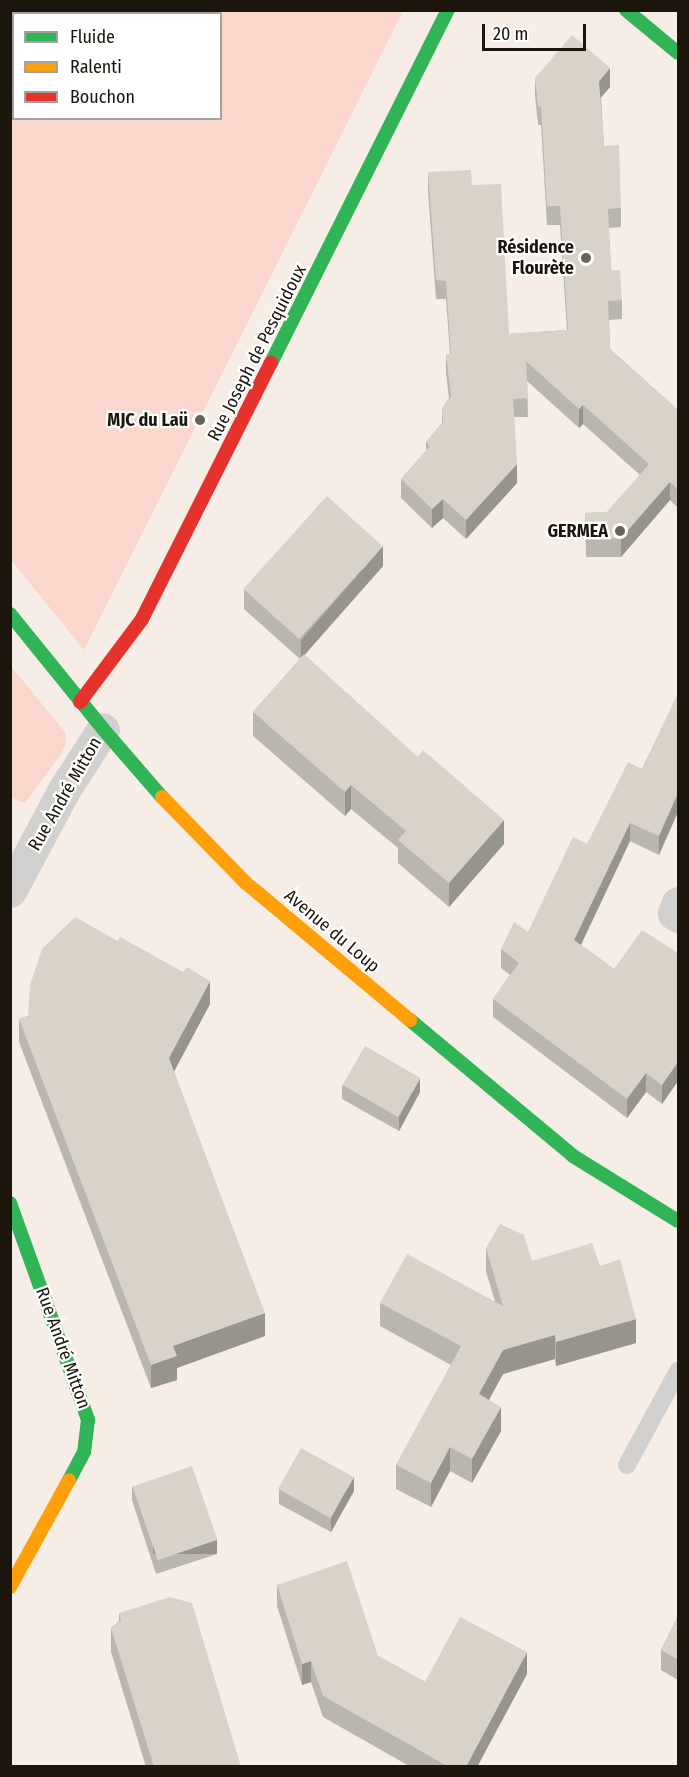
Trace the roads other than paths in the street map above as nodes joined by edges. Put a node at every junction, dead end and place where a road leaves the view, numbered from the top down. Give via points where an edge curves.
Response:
1 (448, 10) edge
2 (626, 10) edge
3 (678, 53) edge
4 (10, 614) edge
5 (80, 702) junction
6 (103, 729) junction
7 (10, 891) edge
8 (678, 903) edge
9 (678, 916) edge
10 (10, 1203) edge
11 (678, 1221) edge
12 (678, 1371) edge
13 (627, 1464) dead end
14 (10, 1587) edge

1 - 5 street, Rue Joseph de Pesquidoux via 142,619
2 - 3 street
4 - 5 street, Avenue du Loup
5 - 6 street, Avenue du Loup
6 - 7 street, Rue André Mitton via 64,790
6 - 11 street, Avenue du Loup via 246,883 573,1156
8 - 9 street via 674,913
10 - 14 street, Rue André Mitton via 88,1420 84,1452
12 - 13 lane

